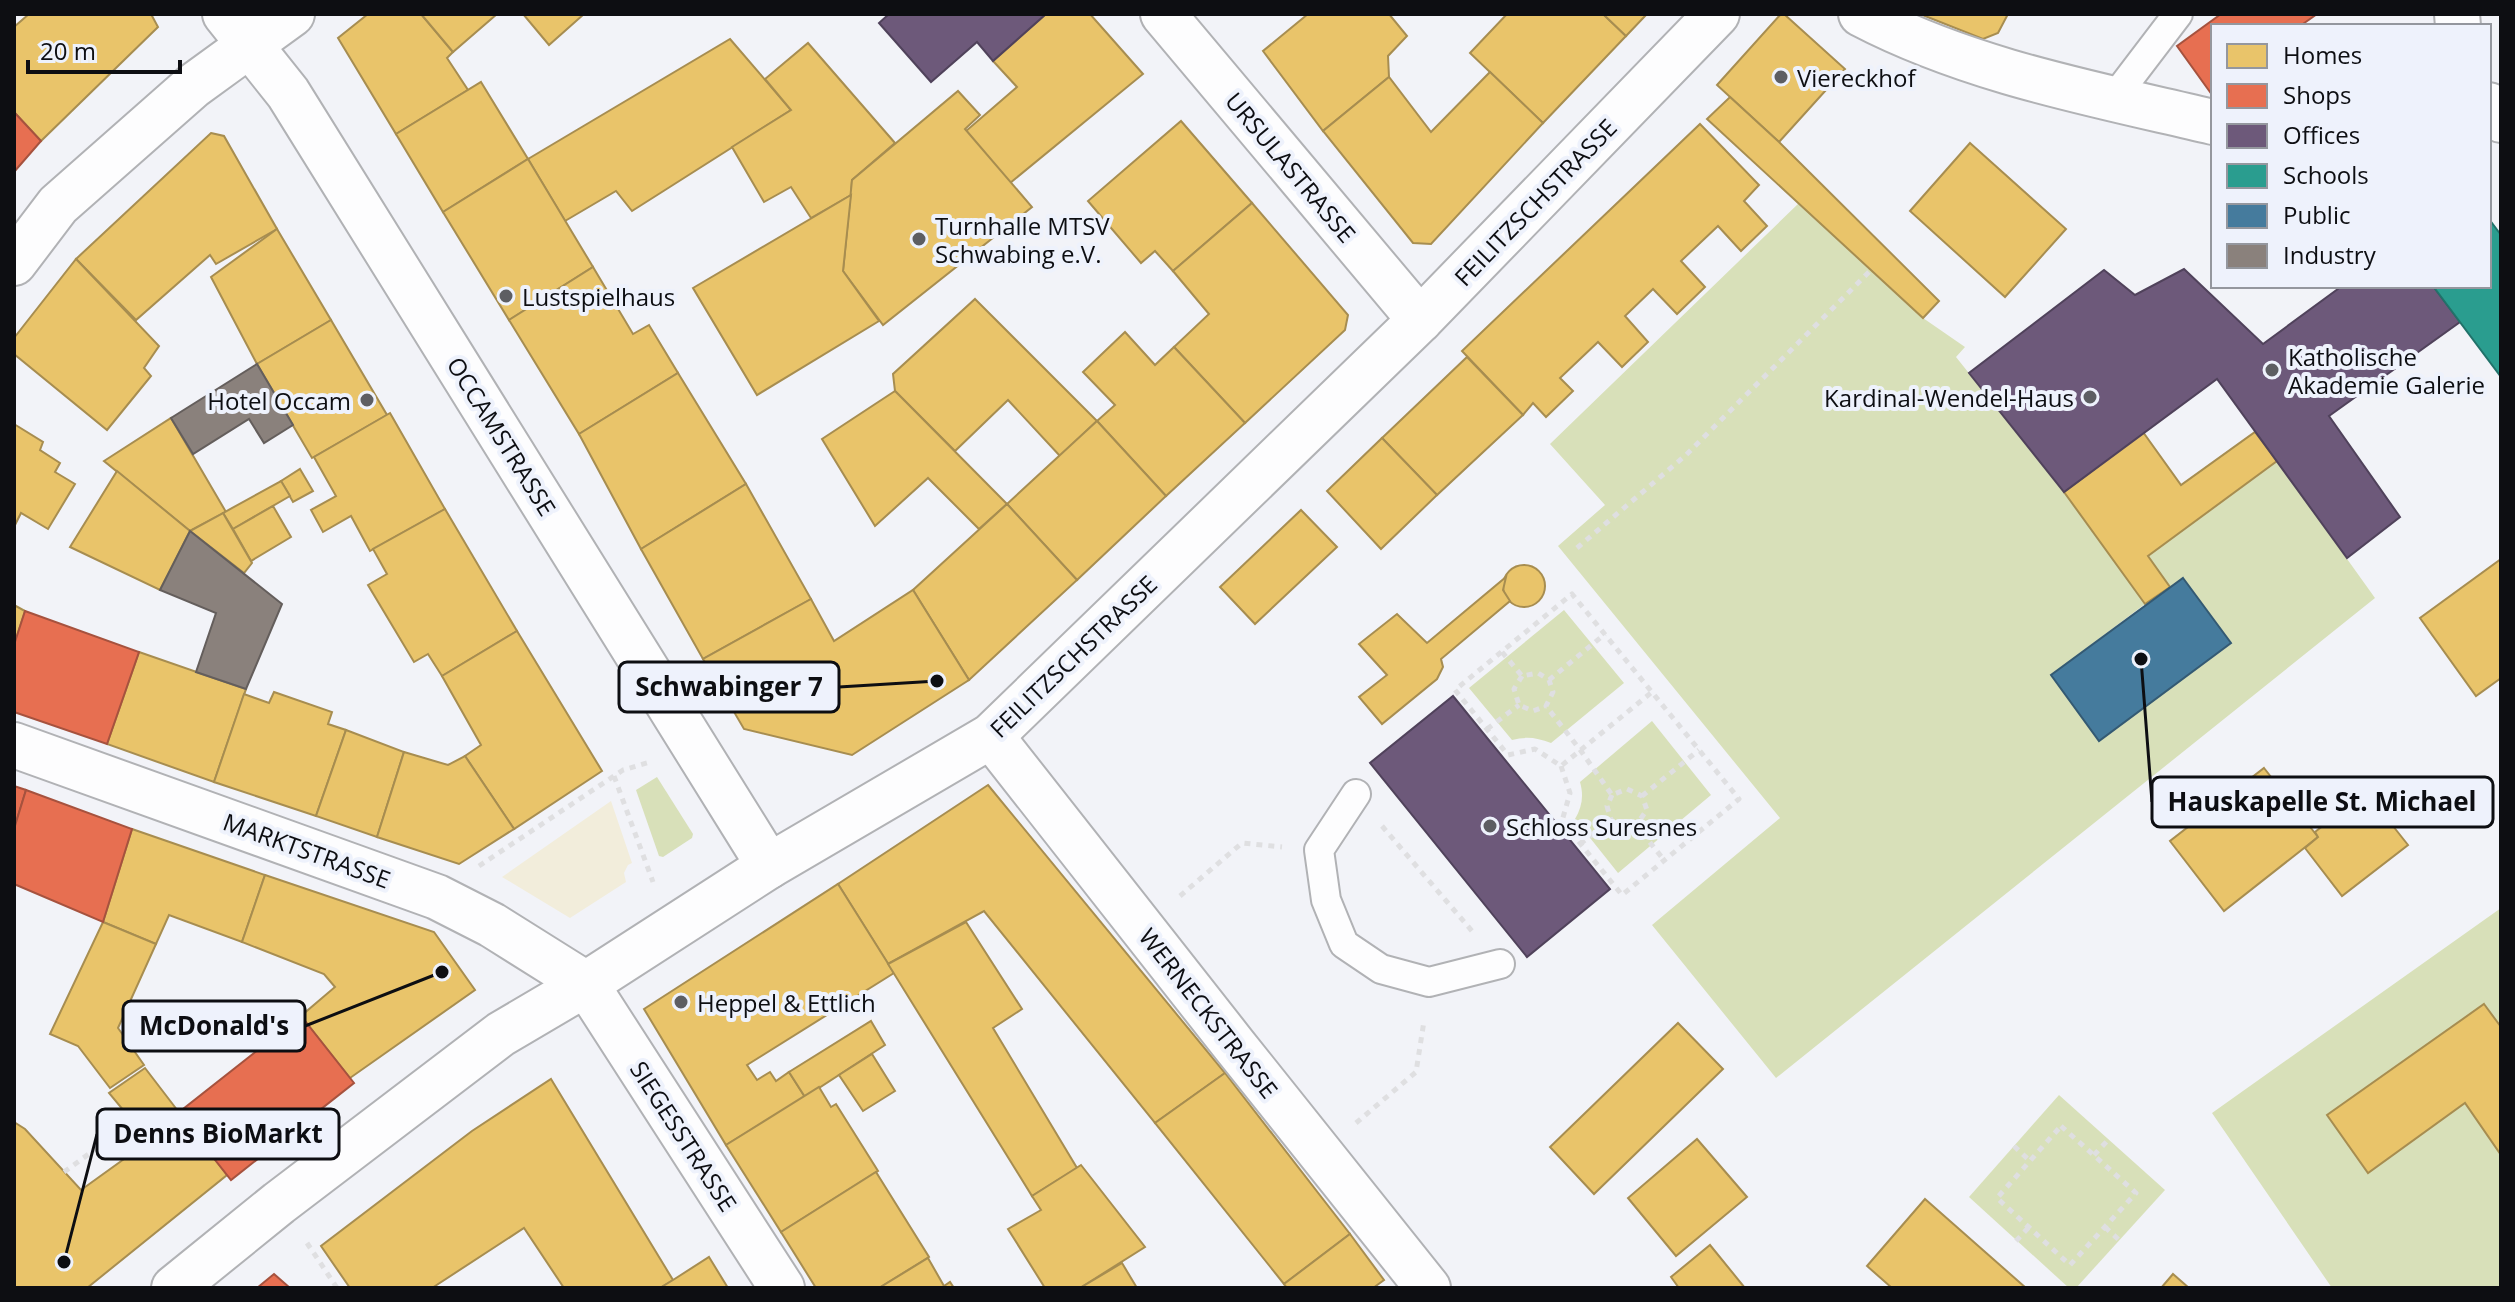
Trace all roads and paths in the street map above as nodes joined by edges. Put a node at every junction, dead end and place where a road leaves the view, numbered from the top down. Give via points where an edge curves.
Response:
1 (292, 14) edge
2 (1163, 14) edge
3 (1717, 14) edge
4 (1861, 14) edge
5 (2178, 14) edge
6 (237, 29) edge
7 (2114, 98) junction
8 (2211, 122) edge
9 (14, 263) edge
10 (1871, 270) dead end
11 (1420, 320) junction
12 (1577, 548) dead end
13 (1605, 634) junction
14 (1502, 651) junction
15 (1522, 676) junction
16 (1549, 680) junction
17 (1652, 692) junction
18 (1519, 705) junction
19 (1546, 706) junction
20 (1487, 729) junction
21 (991, 736) junction
22 (14, 745) edge
23 (1699, 750) junction
24 (1581, 751) junction
25 (654, 761) dead end
26 (1561, 766) junction
27 (614, 776) junction
28 (1356, 794) joint
29 (1612, 795) junction
30 (1642, 796) junction
31 (1611, 820) junction
32 (1636, 825) junction
33 (1580, 844) junction
34 (1319, 850) junction
35 (1664, 860) junction
36 (769, 866) junction
37 (477, 867) dead end
38 (663, 875) dead end
39 (653, 882) junction
40 (641, 890) dead end
41 (1175, 900) dead end
42 (1500, 964) joint
43 (1429, 982) junction
44 (586, 984) junction
45 (1355, 1123) dead end
46 (2109, 1139) dead end
47 (2014, 1146) dead end
48 (135, 1150) dead end
49 (2094, 1155) junction
50 (2030, 1161) junction
51 (64, 1172) dead end
52 (2029, 1227) junction
53 (2105, 1227) junction
54 (2119, 1240) dead end
55 (2016, 1241) dead end
56 (174, 1288) edge
57 (782, 1288) edge
58 (1428, 1288) edge

1 - 6 street
2 - 11 street, URSULASTRASSE
3 - 11 street, FEILITZSCHSTRASSE
4 - 7 street via 1960,57
5 - 7 lane
6 - 9 street via 193,86 58,205
6 - 36 street, OCCAMSTRASSE via 288,93
7 - 8 street
10 - 12 path via 1686,455
11 - 21 street, FEILITZSCHSTRASSE
13 - 14 path via 1572,594
13 - 16 path
13 - 17 path
14 - 15 path
14 - 20 path via 1455,690
15 - 16 path via 1538,673
15 - 18 path via 1514,689
16 - 19 path via 1553,692
17 - 23 path
17 - 24 path
18 - 19 path via 1533,711
18 - 20 path
19 - 24 path
20 - 26 path via 1508,755 1535,749
21 - 36 street, FEILITZSCHSTRASSE
21 - 58 street, WERNECKSTRASSE
22 - 44 street, MARKTSTRASSE via 437,897
23 - 30 path
23 - 35 path via 1739,799
24 - 26 path
24 - 29 path
25 - 27 path
26 - 33 path via 1570,793 1562,821
27 - 37 path
27 - 39 path
28 - 34 lane
28 - 42 path
29 - 30 path via 1627,789
29 - 31 path via 1607,806
30 - 32 path via 1647,810
31 - 32 path via 1624,828
31 - 33 path
32 - 35 path
33 - 35 path via 1622,895
34 - 41 path via 1242,843
34 - 43 lane via 1326,900 1344,944 1381,969
36 - 44 street, FEILITZSCHSTRASSE
38 - 39 path
39 - 40 path
42 - 43 lane
43 - 45 path via 1416,1072
44 - 56 street, FEILITZSCHSTRASSE via 501,1034
44 - 57 street, SIEGESSTRASSE
46 - 49 path
47 - 50 path
48 - 51 path via 119,1132
49 - 50 path via 2061,1126
49 - 53 path via 2136,1193
50 - 52 path via 1997,1198
52 - 53 path via 2070,1265
52 - 55 path
53 - 54 path

